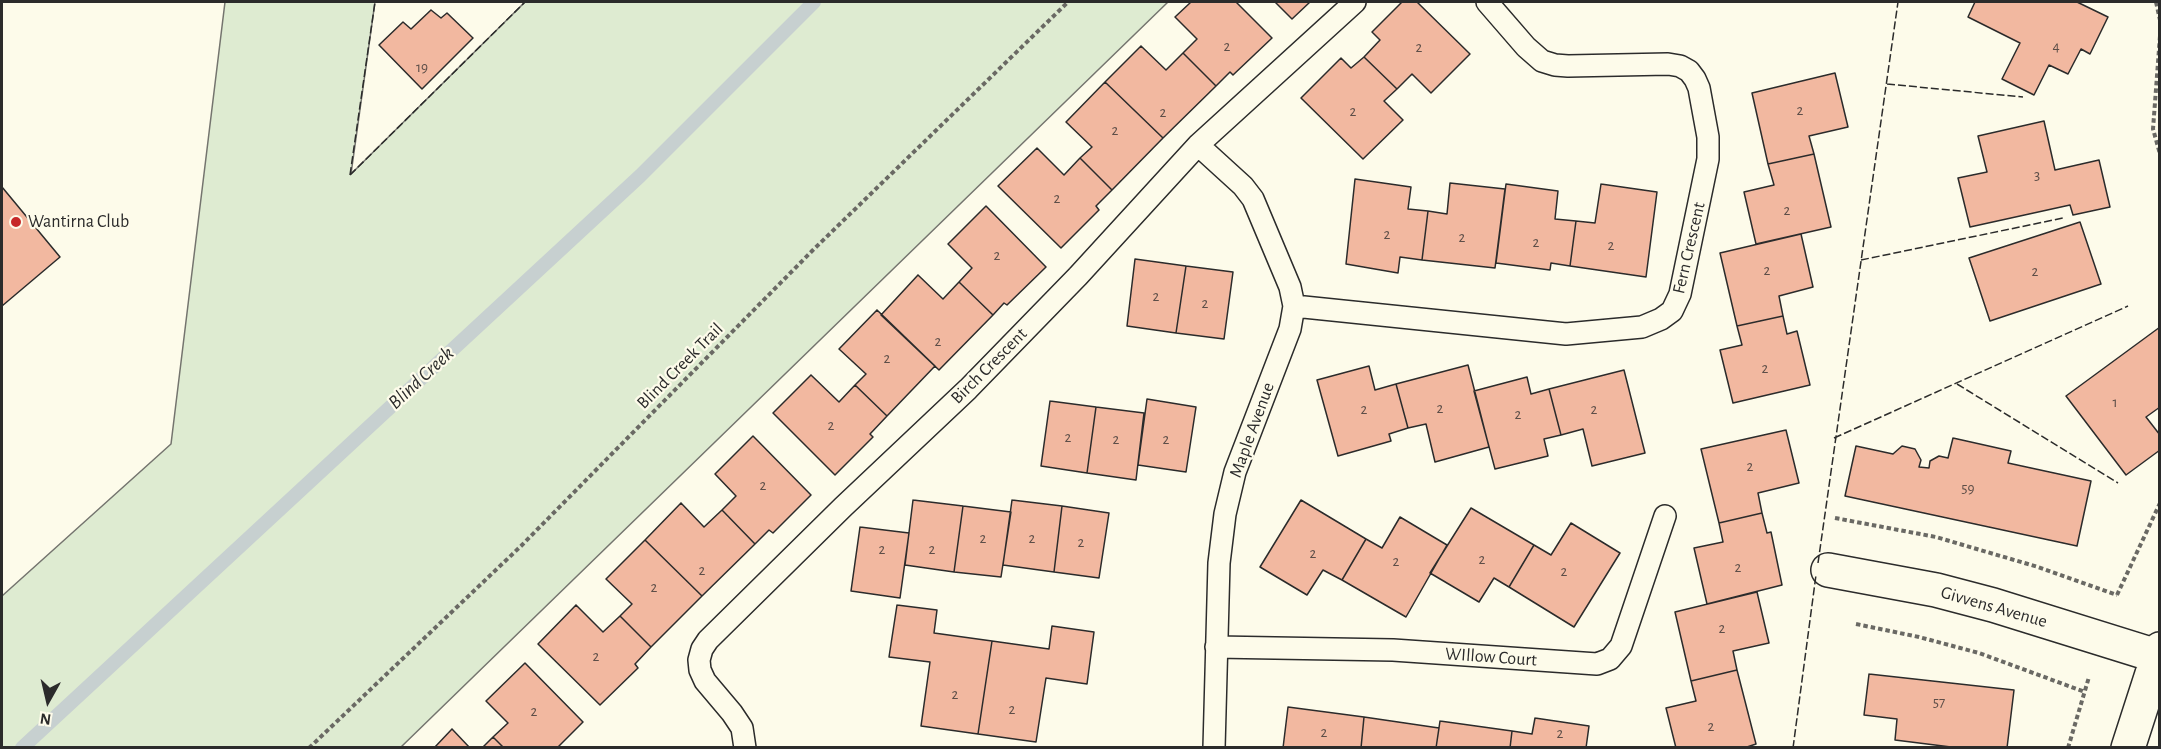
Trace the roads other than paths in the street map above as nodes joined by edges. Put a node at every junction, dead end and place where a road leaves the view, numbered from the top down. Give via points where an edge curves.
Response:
1 (1355, 2) edge
2 (1487, 2) edge
3 (1198, 145) junction
4 (1294, 306) junction
5 (1665, 516) dead end
6 (1828, 570) dead end
7 (1216, 647) junction
8 (2158, 652) edge
9 (745, 747) edge
10 (1214, 747) edge
11 (2128, 747) edge

1 - 3 lane, Birch Crescent
2 - 4 lane, Fern Crescent via 1542,61 1568,66 1668,64 1680,66 1695,79 1708,137 1708,159 1680,294 1672,311 1642,327 1566,334
3 - 4 lane, Maple Avenue via 1253,199 1290,287
3 - 9 lane, Birch Crescent via 968,389 708,640 699,660 700,670 742,729
4 - 7 lane, Maple Avenue via 1290,329 1235,472 1225,514
5 - 7 lane, WIllow Court via 1621,646 1610,659 1597,664 1393,650
6 - 8 street, Givvens Avenue via 1947,593
7 - 10 lane, Maple Avenue
8 - 11 street

